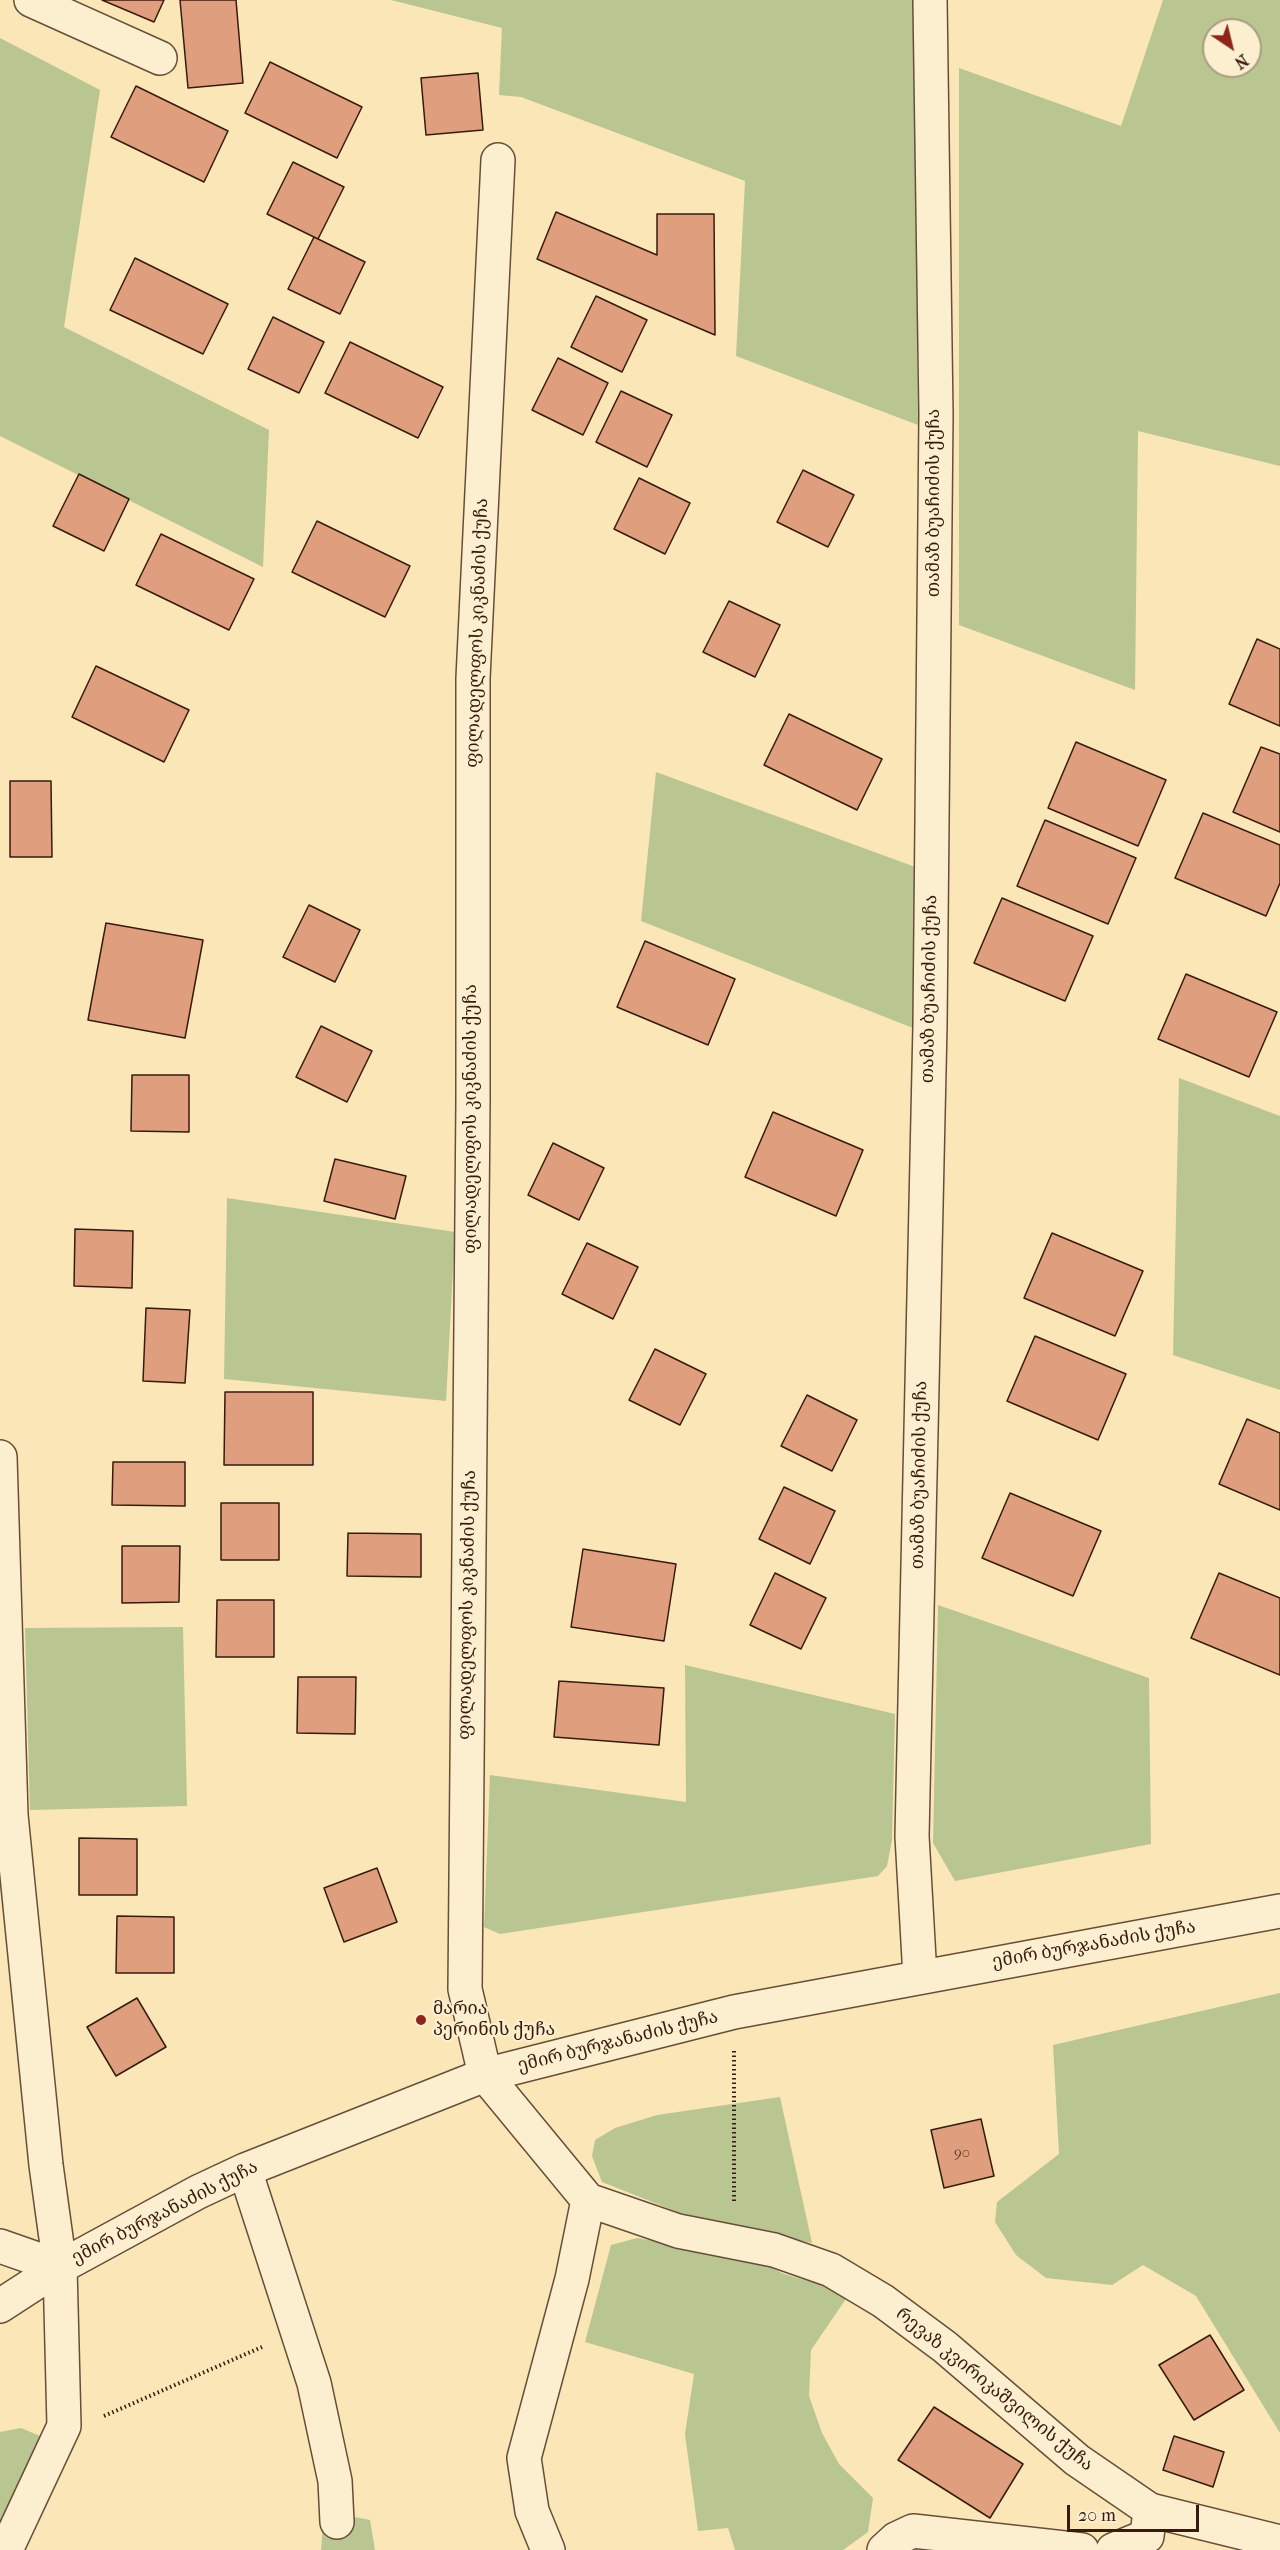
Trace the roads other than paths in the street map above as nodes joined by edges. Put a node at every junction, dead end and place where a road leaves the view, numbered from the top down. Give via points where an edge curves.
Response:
1 (31, 0) edge
2 (930, 0) edge
3 (160, 58) dead end
4 (498, 160) dead end
5 (0, 1457) edge
6 (1, 1602) edge
7 (5, 1819) edge
8 (1280, 1911) edge
9 (920, 1977) junction
10 (485, 2075) junction
11 (245, 2170) junction
12 (588, 2200) junction
13 (0, 2246) edge
14 (60, 2267) junction
15 (0, 2306) edge
16 (1150, 2510) junction
17 (337, 2522) dead end
18 (1280, 2542) edge
19 (6, 2550) edge
20 (548, 2550) edge
21 (884, 2550) edge
22 (1082, 2550) edge
23 (1113, 2550) edge

1 - 3 street
2 - 9 street, თამაზ ბუაჩიძის ქუჩა via 936,414 930,1025 912,1836
4 - 10 street, ფილადელფოს კიკნაძის ქუჩა via 473,678 465,1989
5 - 6 street
6 - 7 street
7 - 14 street
8 - 9 street, ემირ ბურჯანაძის ქუჩა
9 - 10 street, ემირ ბურჯანაძის ქუჩა via 734,2012
10 - 11 street, ემირ ბურჯანაძის ქუჩა
10 - 12 street
11 - 14 street, ემირ ბურჯანაძის ქუჩა
11 - 17 street via 314,2384 328,2438
12 - 16 street, რევაზ კვირიკაშვილის ქუჩა via 678,2231 774,2250 831,2270 883,2301 945,2347 1077,2460
12 - 20 street via 572,2279 524,2458 532,2511
13 - 14 street
14 - 15 street, ემირ ბურჯანაძის ქუჩა
14 - 19 street via 64,2426
16 - 18 street, რევაზ კვირიკაშვილის ქუჩა
16 - 23 street via 1147,2535
21 - 22 street via 913,2531

